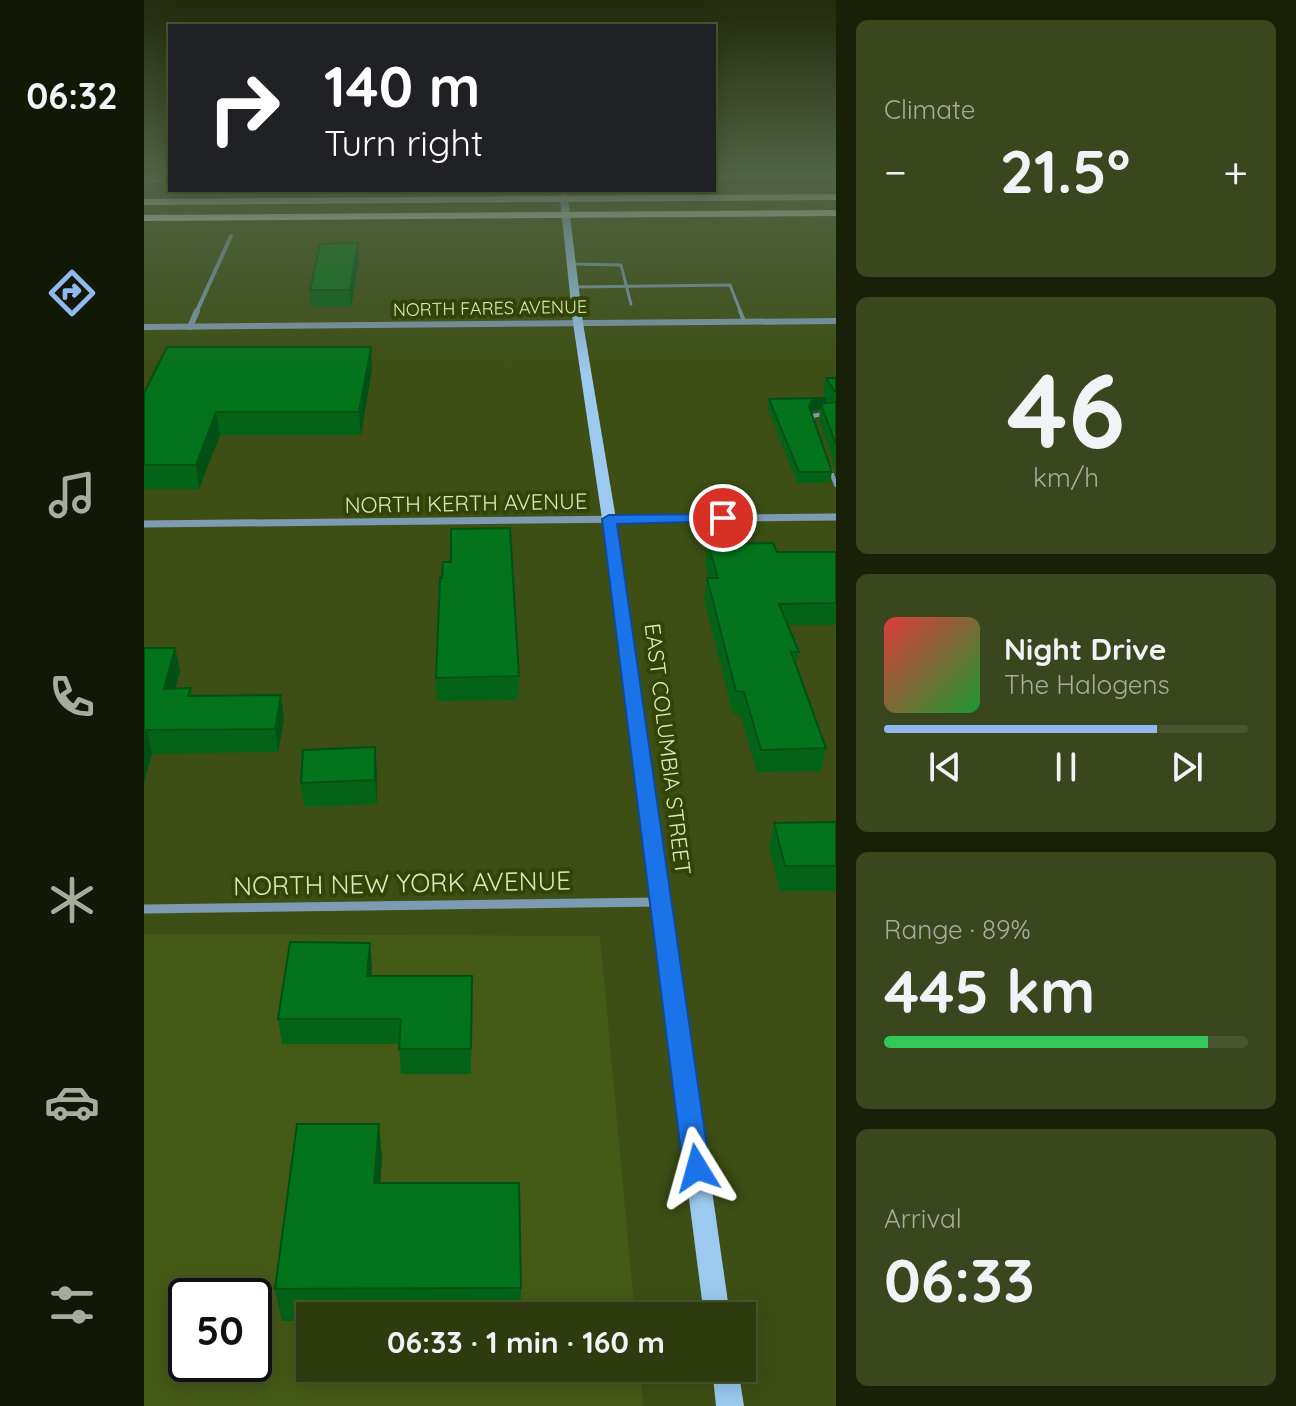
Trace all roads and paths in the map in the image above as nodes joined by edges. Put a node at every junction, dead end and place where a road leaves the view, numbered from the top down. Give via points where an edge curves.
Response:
1 (229, 240) edge
2 (568, 240) edge
3 (571, 264) junction
4 (627, 286) junction
5 (573, 287) junction
6 (631, 304) dead end
7 (744, 321) junction
8 (836, 321) edge
9 (578, 323) junction
10 (144, 327) edge
11 (190, 327) junction
12 (836, 412) edge
13 (814, 428) edge
14 (828, 467) edge
15 (836, 485) edge
16 (836, 517) edge
17 (609, 519) junction
18 (144, 524) edge
19 (660, 902) junction
20 (144, 909) edge
21 (715, 1302) edge
22 (727, 1382) edge
23 (730, 1406) edge

1 - 11 street
2 - 3 main road, EAST COLUMBIA STREET
3 - 4 lane via 621,265
3 - 5 main road, EAST COLUMBIA STREET
4 - 5 lane
4 - 6 lane
4 - 7 lane via 730,285
5 - 9 main road, EAST COLUMBIA STREET
7 - 8 street, NORTH FARES AVENUE
7 - 9 street, NORTH FARES AVENUE
9 - 11 street, NORTH FARES AVENUE
9 - 17 main road, EAST COLUMBIA STREET
10 - 11 street, NORTH FARES AVENUE
12 - 13 lane via 812,416
14 - 15 lane
16 - 17 street, NORTH KERTH AVENUE
17 - 18 street, NORTH KERTH AVENUE
17 - 19 main road, EAST COLUMBIA STREET
19 - 20 street, NORTH NEW YORK AVENUE
19 - 21 main road, EAST COLUMBIA STREET
22 - 23 main road

